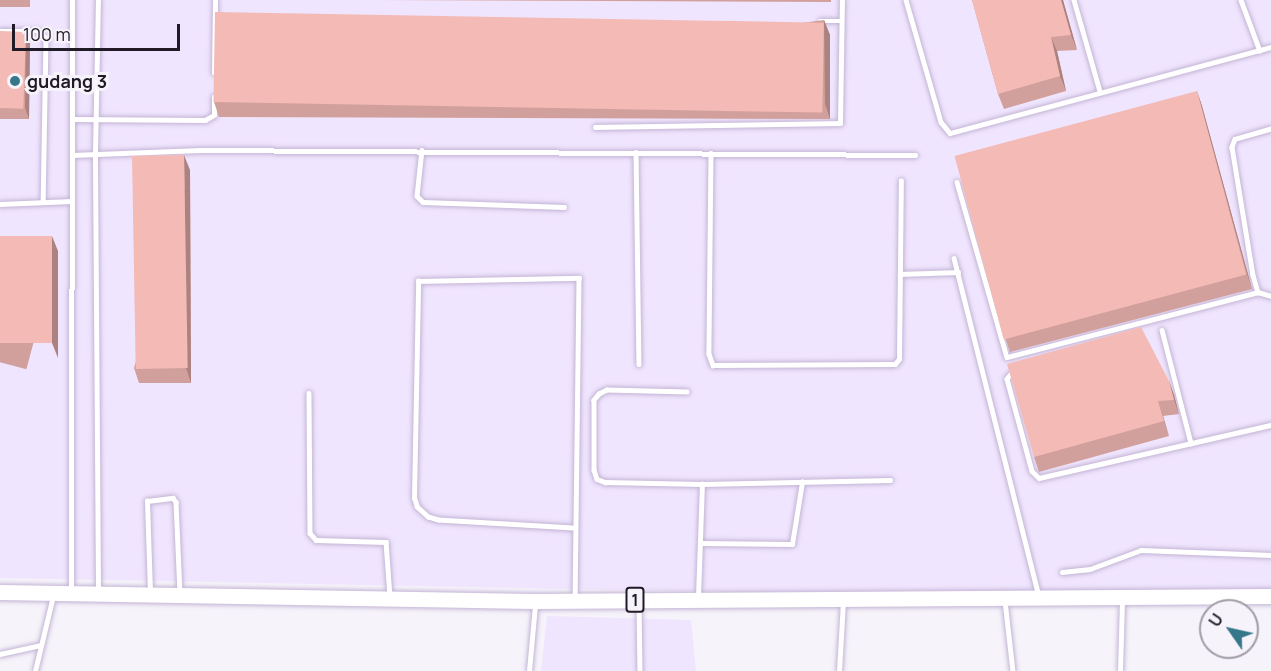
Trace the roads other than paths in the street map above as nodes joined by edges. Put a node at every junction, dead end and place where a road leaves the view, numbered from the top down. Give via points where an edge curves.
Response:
1 (72, 0) edge
2 (98, 0) edge
3 (215, 0) edge
4 (842, 0) edge
5 (906, 0) edge
6 (1074, 0) edge
7 (1241, 0) edge
8 (215, 18) junction
9 (226, 18) edge
10 (806, 21) edge
11 (842, 21) junction
12 (0, 31) edge
13 (1271, 47) edge
14 (1260, 51) junction
15 (214, 79) edge
16 (214, 91) edge
17 (1100, 91) junction
18 (97, 118) junction
19 (72, 119) junction
20 (595, 127) dead end
21 (1271, 129) edge
22 (422, 150) junction
23 (636, 152) junction
24 (95, 153) junction
25 (711, 153) junction
26 (72, 155) junction
27 (915, 155) dead end
28 (901, 181) dead end
29 (957, 182) edge
30 (72, 201) junction
31 (42, 202) junction
32 (0, 204) edge
33 (564, 207) dead end
34 (954, 258) dead end
35 (958, 272) junction
36 (900, 274) junction
37 (1258, 292) junction
38 (1271, 296) edge
39 (1162, 330) dead end
40 (639, 364) dead end
41 (1021, 370) edge
42 (687, 392) dead end
43 (309, 393) dead end
44 (1271, 425) edge
45 (1191, 443) junction
46 (890, 480) dead end
47 (802, 482) junction
48 (702, 484) junction
49 (573, 528) junction
50 (700, 543) junction
51 (1271, 555) edge
52 (1062, 572) dead end
53 (0, 592) edge
54 (53, 593) junction
55 (71, 593) junction
56 (98, 594) junction
57 (150, 594) junction
58 (180, 595) junction
59 (1271, 597) edge
60 (390, 598) junction
61 (843, 599) junction
62 (1004, 599) junction
63 (1040, 599) junction
64 (1122, 599) junction
65 (639, 600) junction
66 (698, 600) junction
67 (536, 601) junction
68 (575, 601) junction
69 (41, 645) junction
70 (0, 654) edge
71 (35, 671) edge
72 (529, 671) edge
73 (640, 671) edge
74 (839, 671) edge
75 (1013, 671) edge
76 (1120, 671) edge

1 - 19 lane
2 - 18 lane
3 - 8 lane
4 - 11 lane
5 - 17 lane via 941,123 950,132
6 - 17 lane
7 - 14 lane
8 - 9 lane
8 - 15 lane
10 - 11 lane
11 - 20 lane via 842,116 834,126
12 - 31 lane via 38,32 45,38
13 - 14 lane
14 - 17 lane
16 - 18 lane via 214,115 210,119
18 - 19 lane
18 - 24 lane
19 - 26 lane
21 - 37 lane via 1235,139 1232,147
22 - 23 lane
22 - 24 lane
22 - 33 lane via 417,196 423,202
23 - 25 lane
23 - 40 lane
24 - 26 lane
24 - 56 lane
25 - 27 lane
25 - 36 lane via 711,364 895,364 899,359
26 - 30 lane
28 - 36 lane
29 - 37 lane via 1007,357
30 - 31 lane
30 - 55 lane
31 - 32 lane
34 - 35 lane
35 - 36 lane
35 - 63 lane
37 - 38 lane
39 - 45 lane
41 - 45 lane via 1012,372 1007,379 1032,471 1039,478
42 - 48 lane via 607,390 599,394 594,400 594,470 597,478 605,482
43 - 60 lane via 310,533 316,540 386,542
44 - 45 lane
46 - 47 lane
47 - 48 lane
47 - 50 lane via 792,544
48 - 50 lane
49 - 49 lane via 579,278 418,280 414,498 417,507 438,520
49 - 68 lane
50 - 66 lane
51 - 52 lane via 1141,550 1090,569
53 - 54 highway, 1
54 - 55 highway, 1
54 - 69 lane
55 - 56 highway, 1
56 - 57 highway, 1
57 - 58 highway, 1
57 - 58 lane via 147,501 173,498
58 - 60 highway, 1
59 - 64 highway, 1
60 - 67 highway, 1
61 - 62 highway, 1
61 - 66 highway, 1
61 - 74 lane
62 - 63 highway, 1
62 - 75 lane
63 - 64 highway, 1
64 - 76 lane
65 - 66 highway, 1
65 - 68 highway, 1
65 - 73 lane
67 - 68 highway, 1
67 - 72 lane
69 - 70 lane
69 - 71 lane

